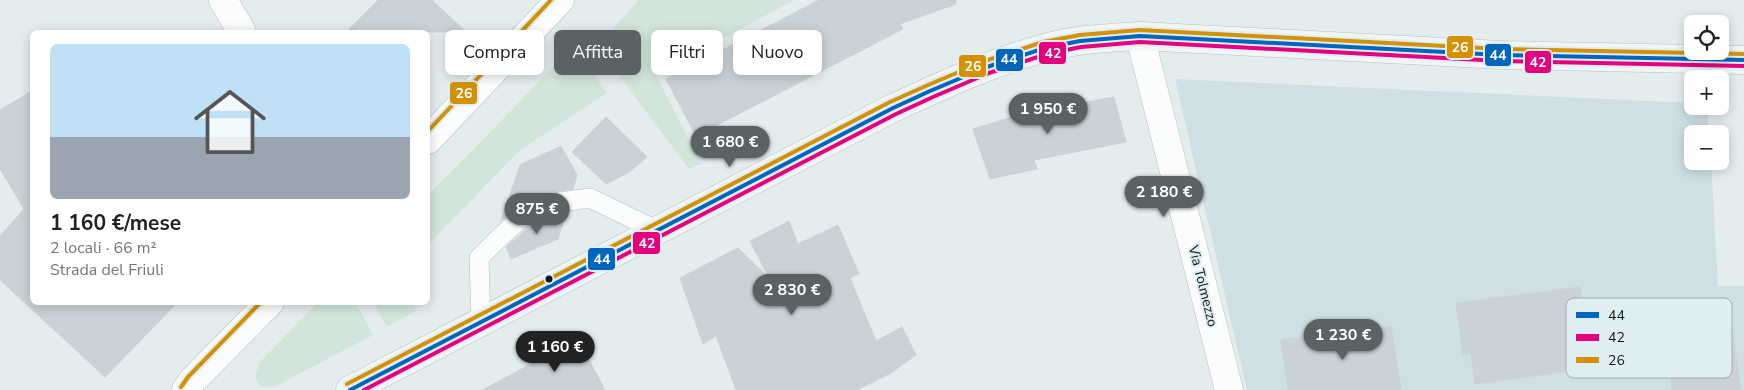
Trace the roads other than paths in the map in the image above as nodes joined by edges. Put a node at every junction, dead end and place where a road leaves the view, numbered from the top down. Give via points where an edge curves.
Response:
1 (223, 0) edge
2 (560, 0) edge
3 (241, 30) edge
4 (1140, 36) junction
5 (1744, 60) edge
6 (430, 138) edge
7 (658, 231) junction
8 (267, 305) edge
9 (481, 321) junction
10 (187, 387) edge
11 (350, 390) edge
12 (1229, 390) edge

1 - 3 street
2 - 6 street
4 - 5 main road via 1491,55
4 - 7 main road via 1047,47 951,80
4 - 12 street, Via Tolmezzo
7 - 9 main road
7 - 9 lane via 590,198 537,206 479,258
8 - 10 street
9 - 11 main road

